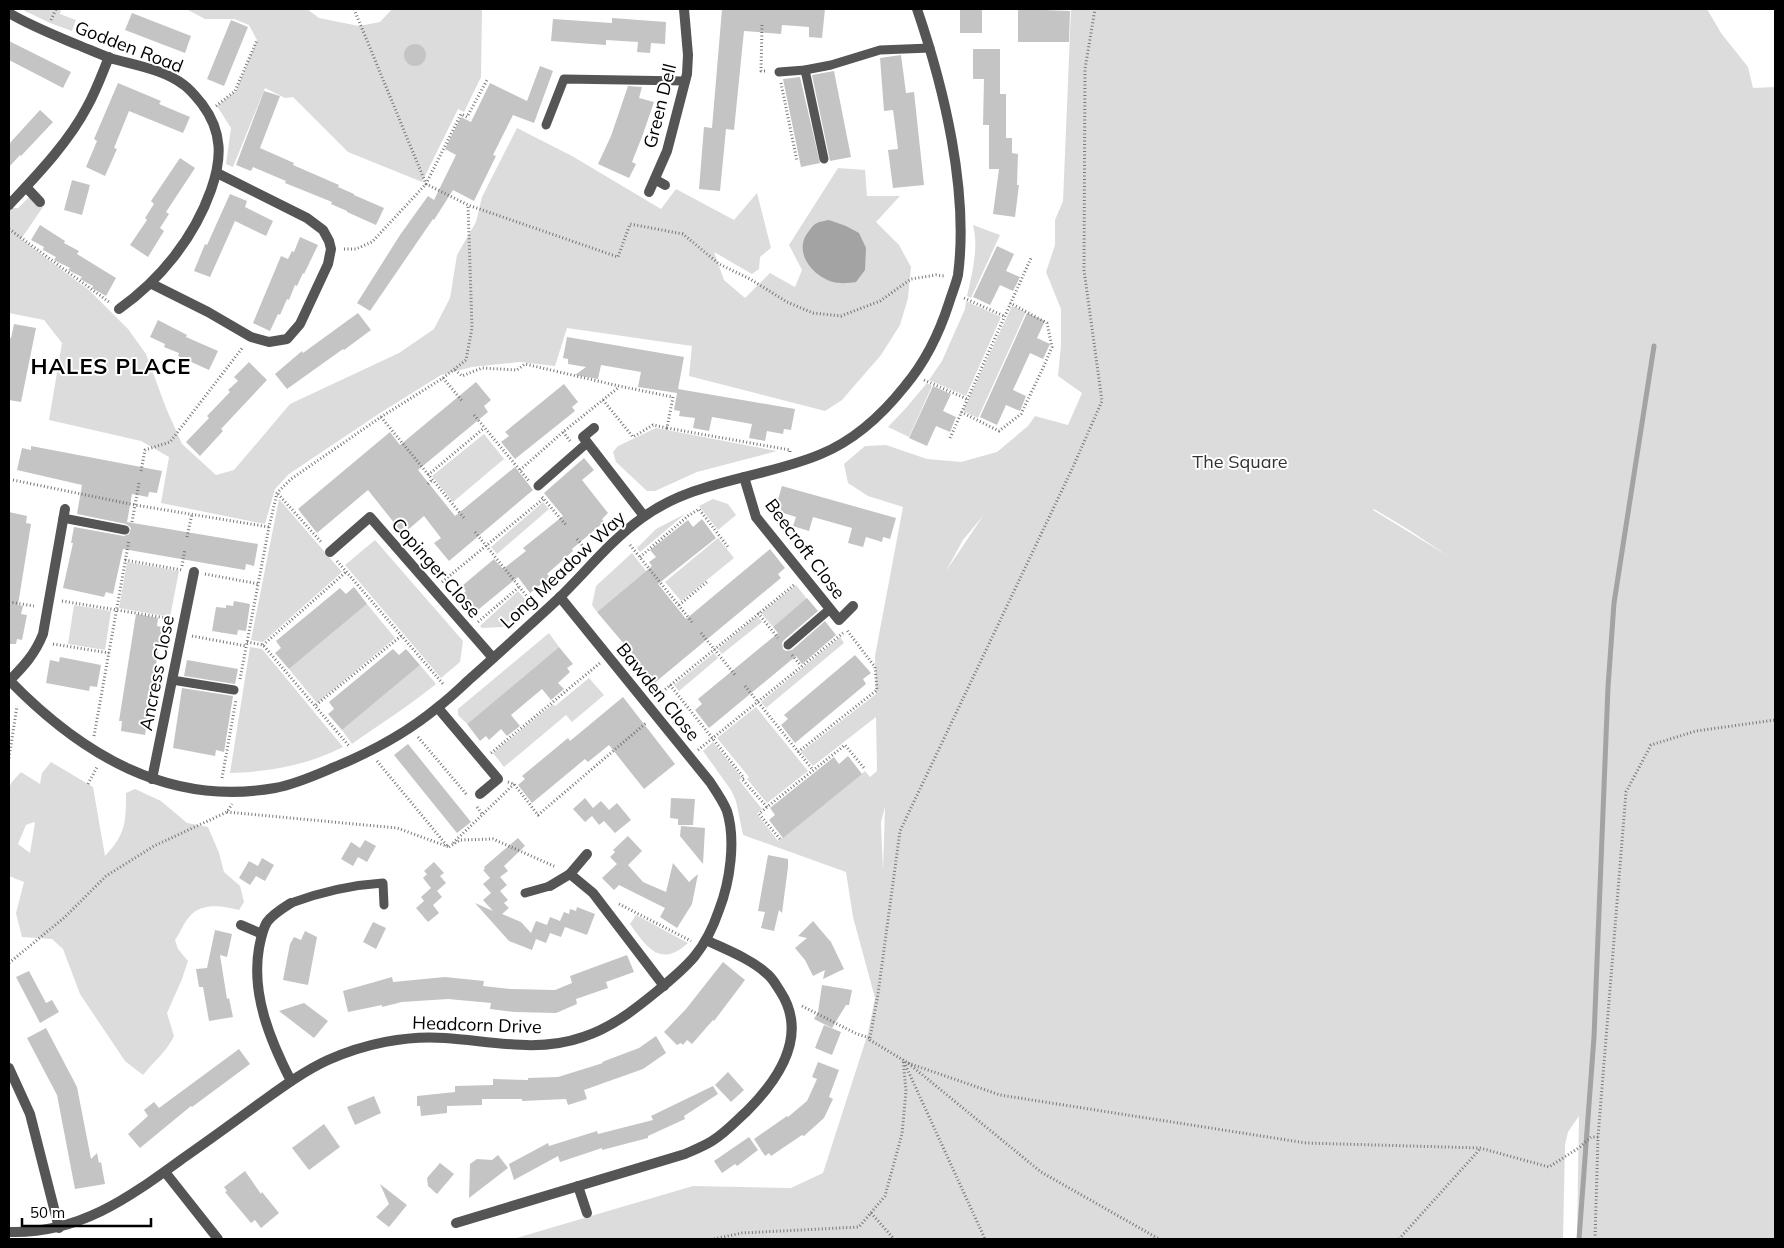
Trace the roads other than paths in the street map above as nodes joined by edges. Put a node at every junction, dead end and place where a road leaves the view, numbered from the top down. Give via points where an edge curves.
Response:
1 (684, 9) edge
2 (917, 9) edge
3 (9, 14) edge
4 (930, 48) junction
5 (109, 58) junction
6 (805, 70) junction
7 (779, 72) road end
8 (685, 81) junction
9 (546, 125) dead end
10 (824, 159) dead end
11 (217, 173) junction
12 (26, 188) junction
13 (649, 192) dead end
14 (40, 202) dead end
15 (9, 205) edge
16 (152, 284) junction
17 (119, 309) road end
18 (594, 428) dead end
19 (587, 443) junction
20 (744, 476) junction
21 (536, 487) road end
22 (64, 514) joint
23 (644, 516) junction
24 (129, 528) road end
25 (330, 553) road end
26 (194, 572) road end
27 (560, 597) junction
28 (853, 606) dead end
29 (830, 609) junction
30 (788, 645) dead end
31 (493, 658) junction
32 (172, 680) junction
33 (9, 681) edge
34 (237, 690) road end
35 (438, 708) junction
36 (152, 779) junction
37 (480, 794) dead end
38 (727, 811) joint
39 (587, 854) dead end
40 (570, 874) junction
41 (550, 886) joint
42 (524, 893) dead end
43 (291, 903) joint
44 (384, 906) dead end
45 (241, 925) dead end
46 (262, 934) junction
47 (704, 944) junction
48 (664, 986) junction
49 (9, 1068) edge
50 (291, 1081) junction
51 (165, 1172) junction
52 (578, 1186) junction
53 (587, 1213) dead end
54 (456, 1223) dead end
55 (58, 1228) junction
56 (9, 1232) edge
57 (218, 1239) edge

1 - 8 street, Green Dell via 688,56
2 - 4 street, Long Meadow Way
3 - 5 street, Godden Road
4 - 6 lane via 880,50
4 - 20 street, Long Meadow Way via 953,153 960,217 957,278 942,326 914,376 893,402 859,434 824,453 794,464
5 - 11 street, Godden Road via 159,72 184,85 211,117 218,137
5 - 12 street via 87,107
6 - 7 lane
6 - 10 lane
8 - 9 lane via 564,79
8 - 13 street, Green Dell via 660,183
11 - 16 street, Godden Road via 205,207 172,260
11 - 16 street via 307,218 323,230 329,240 328,264 300,324 287,339 269,342 251,337
12 - 14 street
12 - 15 street
16 - 17 street, Godden Road
18 - 19 street via 583,437
19 - 21 lane
19 - 23 street
20 - 23 street, Long Meadow Way via 694,490
20 - 29 street, Beecroft Close via 756,517
22 - 24 lane
22 - 33 street via 40,641 28,662
23 - 27 street, Long Meadow Way via 621,534
25 - 31 street, Copinger Close via 370,517
26 - 32 street, Ancress Close
27 - 31 street, Long Meadow Way
27 - 38 street, Bawden Close via 710,782
28 - 29 street, Beecroft Close via 839,620
29 - 30 lane
31 - 35 street, Long Meadow Way
32 - 34 lane
32 - 36 street, Ancress Close
33 - 36 street, Long Meadow Way via 67,732 92,749
35 - 36 street, Long Meadow Way via 359,757 278,788 220,792 169,785
35 - 37 street via 498,779
38 - 47 street, Headcorn Drive via 730,834 727,885
39 - 40 street
40 - 41 street
40 - 48 street via 593,893
41 - 42 lane
43 - 44 lane via 359,884 383,883
43 - 46 street via 277,912
45 - 46 street
46 - 50 street via 257,962 258,988 268,1033
47 - 48 street, Headcorn Drive via 695,958
47 - 52 street via 767,973 788,1003 792,1036 783,1065 771,1084 714,1140 685,1154
48 - 50 street, Headcorn Drive via 619,1020 572,1040 533,1046 444,1038 399,1040 342,1054
49 - 55 street via 30,1114
50 - 51 street, Headcorn Drive
51 - 55 street, Headcorn Drive via 107,1209
51 - 57 street
52 - 53 street
52 - 54 street
55 - 56 street, Headcorn Drive via 29,1233

